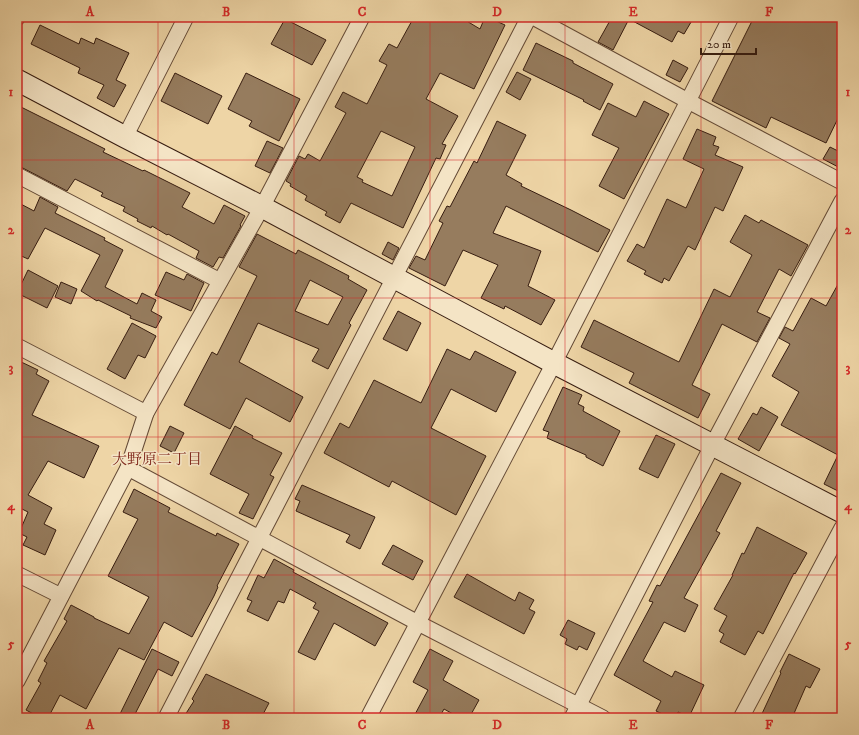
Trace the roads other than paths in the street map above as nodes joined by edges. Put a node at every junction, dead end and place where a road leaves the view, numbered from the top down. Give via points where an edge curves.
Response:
1 (186, 17) edge
2 (362, 17) edge
3 (529, 17) edge
4 (533, 17) edge
5 (732, 17) edge
6 (17, 80) edge
7 (688, 102) junction
8 (125, 137) junction
9 (17, 175) edge
10 (842, 182) edge
11 (842, 201) edge
12 (262, 207) junction
13 (394, 278) junction
14 (220, 281) junction
15 (17, 346) edge
16 (554, 363) junction
17 (146, 413) junction
18 (713, 444) junction
19 (128, 468) junction
20 (842, 512) edge
21 (842, 528) edge
22 (259, 537) junction
23 (17, 574) edge
24 (61, 596) junction
25 (418, 623) junction
26 (17, 681) edge
27 (575, 712) edge
28 (166, 718) edge
29 (368, 718) edge
30 (604, 718) edge
31 (741, 718) edge

1 - 8 street
2 - 12 street
3 - 13 street
4 - 7 street
5 - 7 street
6 - 8 street
7 - 10 street
7 - 16 street
8 - 12 street
9 - 14 street
11 - 18 street
12 - 13 street
12 - 14 street
13 - 16 street
13 - 22 street
14 - 17 street
15 - 17 street
16 - 18 street
16 - 25 street
17 - 19 street
18 - 20 street
18 - 27 street
19 - 22 street
19 - 24 street
21 - 31 street
22 - 25 street
22 - 28 street
23 - 24 street
24 - 26 street
25 - 27 street
25 - 29 street
27 - 30 street

